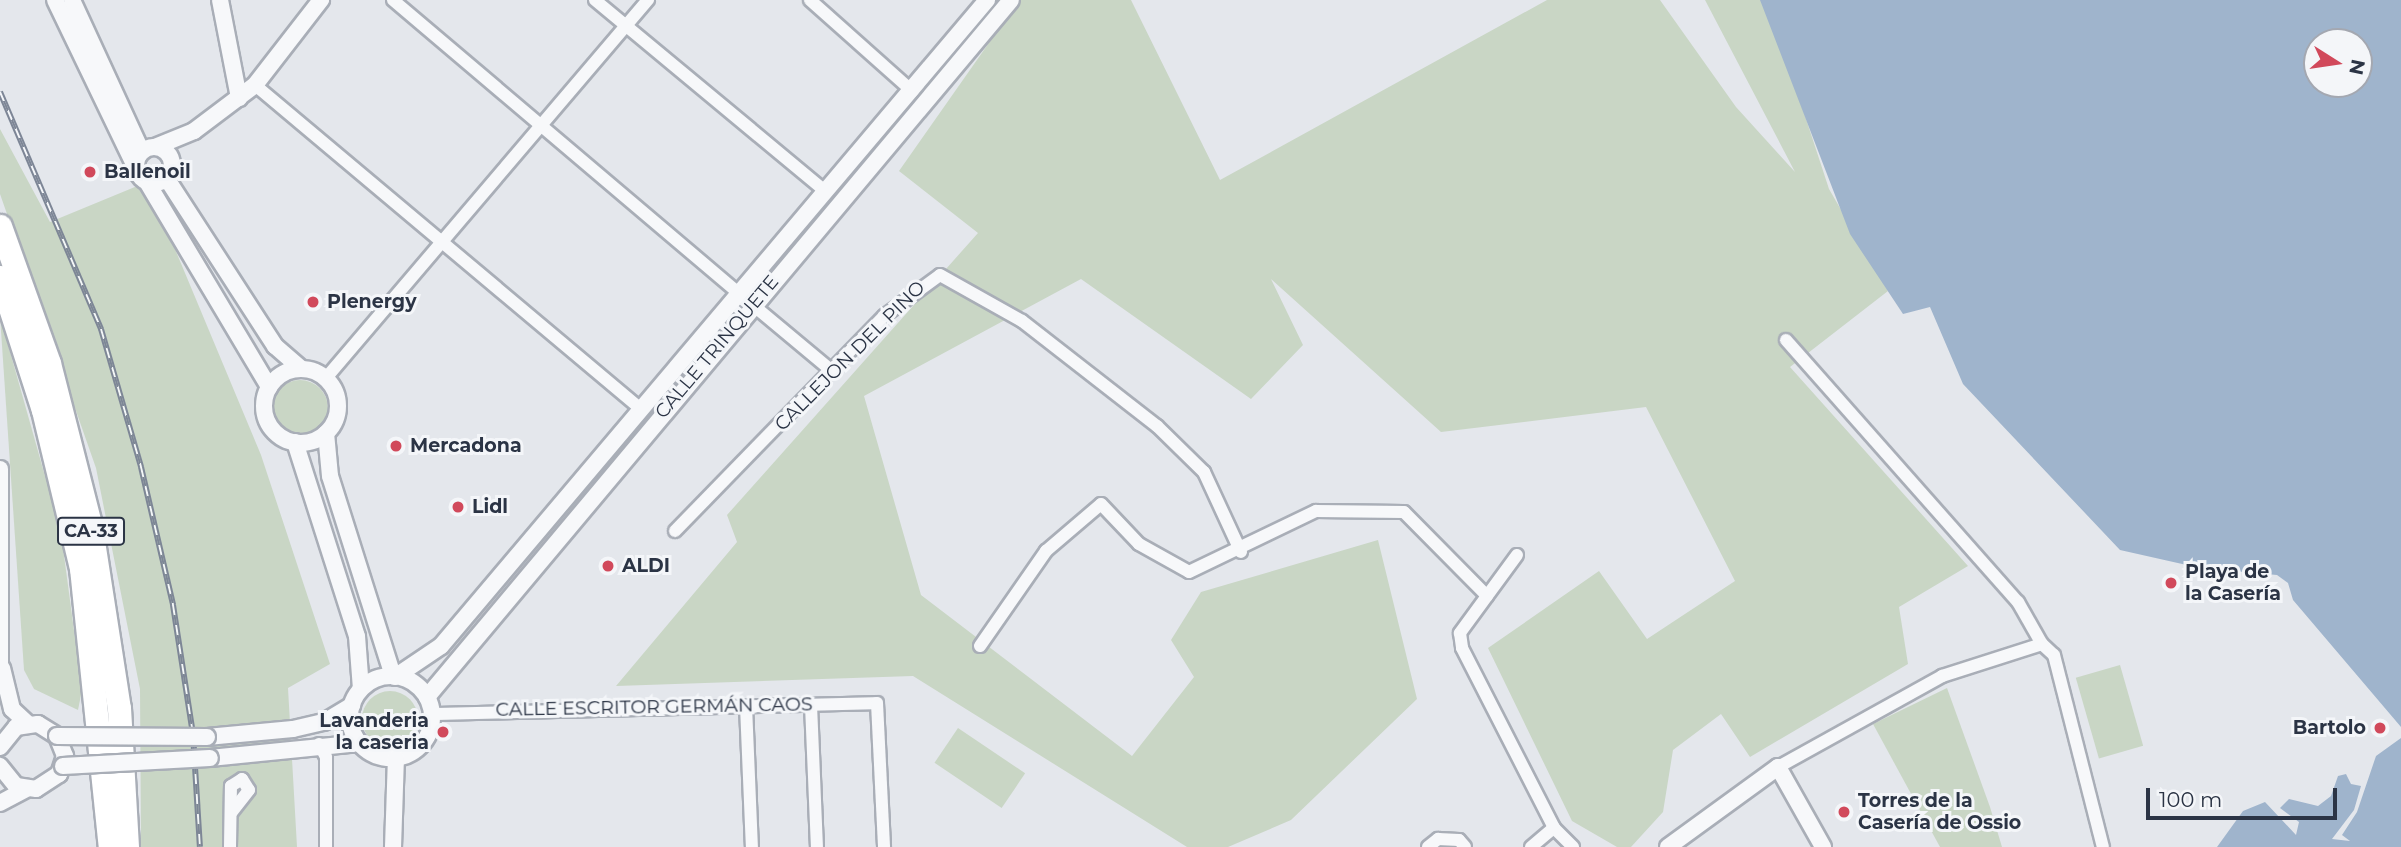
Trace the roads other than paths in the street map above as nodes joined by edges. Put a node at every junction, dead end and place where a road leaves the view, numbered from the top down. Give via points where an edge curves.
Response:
1 (55, 0) edge
2 (72, 0) edge
3 (220, 0) edge
4 (321, 0) edge
5 (393, 0) edge
6 (595, 0) edge
7 (648, 0) edge
8 (810, 0) edge
9 (987, 0) edge
10 (1011, 0) edge
11 (625, 26) junction
12 (255, 85) junction
13 (912, 91) junction
14 (239, 98) junction
15 (538, 124) junction
16 (194, 131) junction
17 (148, 149) junction
18 (136, 168) junction
19 (170, 173) junction
20 (147, 182) junction
21 (825, 191) junction
22 (0, 226) edge
23 (440, 242) junction
24 (0, 277) edge
25 (739, 293) junction
26 (753, 305) junction
27 (1786, 340) dead end
28 (300, 368) junction
29 (833, 372) junction
30 (326, 379) junction
31 (269, 387) junction
32 (642, 410) junction
33 (326, 433) junction
34 (295, 442) junction
35 (0, 469) edge
36 (2, 508) edge
37 (675, 531) dead end
38 (1241, 552) junction
39 (1517, 555) dead end
40 (1487, 596) junction
41 (1, 638) edge
42 (2042, 644) junction
43 (980, 646) dead end
44 (1, 672) edge
45 (394, 677) junction
46 (361, 689) junction
47 (427, 697) junction
48 (352, 705) junction
49 (811, 705) junction
50 (746, 706) junction
51 (432, 714) junction
52 (27, 723) junction
53 (57, 736) junction
54 (359, 743) junction
55 (318, 744) junction
56 (0, 747) edge
57 (396, 758) junction
58 (63, 766) junction
59 (1778, 767) junction
60 (1, 771) edge
61 (26, 789) junction
62 (0, 803) edge
63 (232, 812) dead end
64 (1554, 828) junction
65 (110, 847) edge
66 (127, 847) edge
67 (230, 847) edge
68 (326, 847) edge
69 (393, 847) edge
70 (752, 847) edge
71 (817, 847) edge
72 (884, 847) edge
73 (1428, 847) edge
74 (1465, 847) edge
75 (1531, 847) edge
76 (1573, 847) edge
77 (1670, 847) edge
78 (1823, 847) edge
79 (2104, 847) edge

1 - 18 street
2 - 17 street
3 - 14 street
4 - 12 street
5 - 15 street
6 - 11 street
7 - 11 street
8 - 13 street
9 - 13 street, CALLE TRINQUETE
10 - 26 street, CALLE TRINQUETE
11 - 15 street
11 - 21 street
12 - 14 street
12 - 23 street
13 - 21 street, CALLE TRINQUETE
14 - 16 street
15 - 23 street
15 - 25 street
16 - 17 street
16 - 19 street
17 - 18 street
17 - 19 street via 166,151
18 - 20 street
19 - 20 street
19 - 28 street via 275,346
20 - 31 street
21 - 25 street, CALLE TRINQUETE
22 - 66 highway, CA-33 via 49,363 93,540 119,708
23 - 30 street
23 - 32 street
24 - 65 highway, CA-33 via 43,410 81,568
25 - 32 street, CALLE TRINQUETE
26 - 29 street
26 - 47 street, CALLE TRINQUETE
27 - 42 street via 2018,602
28 - 30 street
28 - 31 street
29 - 37 street, CALLEJON DEL PINO
29 - 38 street, CALLEJON DEL PINO via 919,285 946,276 1022,321 1157,426 1204,472
30 - 33 street via 338,412
31 - 34 street via 267,421
32 - 45 street, CALLE TRINQUETE via 441,646
33 - 34 street
33 - 45 street via 330,476
34 - 46 street via 358,636
35 - 36 street
36 - 41 street
38 - 40 street via 1316,512 1404,512
38 - 43 street via 1189,572 1139,544 1101,504 1046,551
39 - 40 street
40 - 64 street via 1460,633 1462,648
41 - 44 street
42 - 59 street via 1942,676
42 - 79 street via 2054,655
44 - 52 street via 12,709
45 - 46 street
45 - 47 street
46 - 48 street
47 - 51 street
48 - 53 street, bridge via 324,722 293,729 207,737
48 - 54 street
49 - 50 street, CALLE ESCRITOR GERMÁN CAOS
49 - 71 street
49 - 72 street, CALLE ESCRITOR GERMÁN CAOS via 877,703
50 - 51 street, CALLE ESCRITOR GERMÁN CAOS
50 - 70 street
51 - 57 street via 426,738
52 - 53 street
52 - 56 street via 8,733
53 - 58 street
54 - 55 street
54 - 57 street via 379,757
55 - 58 street, bridge via 210,758
55 - 68 street via 326,757
57 - 69 street
58 - 61 street via 45,787
59 - 77 street
59 - 78 street
60 - 61 street
61 - 62 street
63 - 67 street
64 - 75 street
64 - 76 street
73 - 74 street via 1438,839 1459,840

